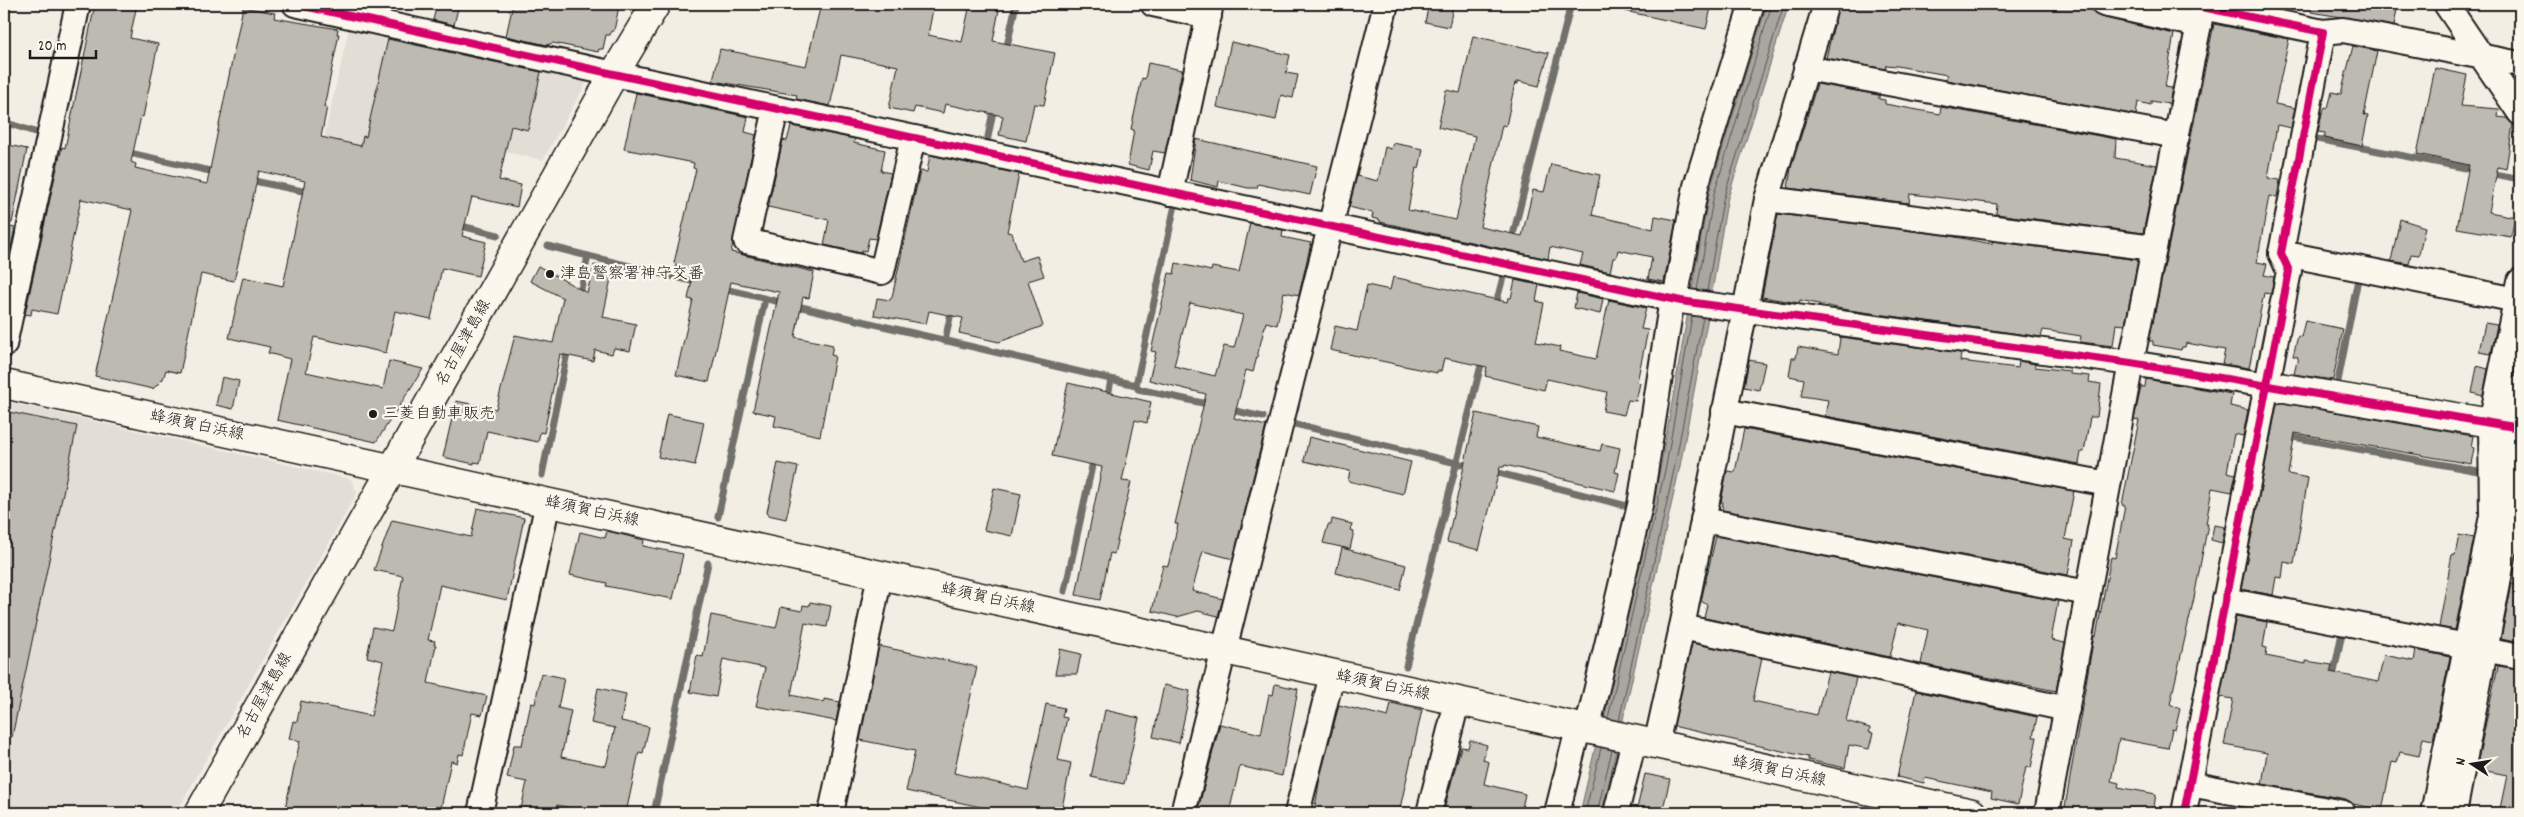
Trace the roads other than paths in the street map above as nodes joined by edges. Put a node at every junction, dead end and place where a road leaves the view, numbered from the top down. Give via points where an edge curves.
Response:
1 (78, 4) edge
2 (295, 4) edge
3 (656, 4) edge
4 (1153, 4) edge
5 (1386, 4) edge
6 (1752, 4) edge
7 (1826, 4) edge
8 (2104, 4) edge
9 (2446, 4) edge
10 (1210, 10) edge
11 (2201, 12) edge
12 (2324, 32) junction
13 (2482, 57) junction
14 (2520, 64) edge
15 (1806, 68) junction
16 (614, 74) junction
17 (776, 109) junction
18 (2520, 113) edge
19 (2176, 136) junction
20 (913, 138) junction
21 (1170, 193) junction
22 (1767, 199) junction
23 (1330, 228) junction
24 (2154, 248) junction
25 (2281, 253) junction
26 (2518, 297) edge
27 (1676, 300) junction
28 (1743, 310) junction
29 (4, 345) edge
30 (2131, 363) junction
31 (4, 384) edge
32 (2267, 384) junction
33 (2520, 388) edge
34 (1724, 411) junction
35 (2506, 425) edge
36 (393, 468) junction
37 (2108, 484) junction
38 (548, 502) junction
39 (1703, 520) junction
40 (880, 575) junction
41 (2088, 593) junction
42 (2225, 600) junction
43 (1682, 627) junction
44 (2475, 648) junction
45 (1224, 651) junction
46 (2520, 656) edge
47 (1332, 675) junction
48 (1456, 702) junction
49 (2067, 709) junction
50 (1586, 730) junction
51 (1639, 742) junction
52 (2190, 784) junction
53 (1960, 812) edge
54 (199, 813) edge
55 (480, 813) edge
56 (830, 813) edge
57 (1184, 813) edge
58 (1297, 813) edge
59 (1428, 813) edge
60 (1556, 813) edge
61 (1616, 813) edge
62 (2047, 813) edge
63 (2184, 813) edge
64 (2343, 813) edge
65 (2432, 813) edge
66 (2454, 813) edge

1 - 29 street
2 - 16 street
3 - 16 main road, 名古屋津島線
4 - 10 street
5 - 23 street
6 - 27 street via 1696,186
7 - 15 street
8 - 11 street
9 - 13 street
10 - 21 street
11 - 12 street
11 - 19 street
12 - 13 street via 2343,30
12 - 25 street
13 - 14 street
13 - 18 street
15 - 19 street
15 - 22 street
16 - 17 street
16 - 36 main road, 名古屋津島線
17 - 20 street
17 - 20 street via 746,241 882,272
19 - 24 street
20 - 21 street
21 - 23 street
22 - 24 street
22 - 28 street
23 - 27 street
23 - 45 street
24 - 30 street
25 - 26 street
25 - 32 street via 2289,271
26 - 35 street
27 - 28 street
27 - 50 street via 1640,505
28 - 30 street
28 - 34 street
30 - 32 street
30 - 37 street
31 - 36 main road, 蜂須賀白浜線
32 - 35 main road
32 - 42 street
33 - 35 street
34 - 37 street
34 - 39 street
35 - 44 street
36 - 38 main road, 蜂須賀白浜線
36 - 54 main road, 名古屋津島線
37 - 41 street
38 - 40 main road, 蜂須賀白浜線
38 - 55 street
39 - 41 street
39 - 43 street
40 - 45 main road, 蜂須賀白浜線
40 - 56 street
41 - 49 street
42 - 44 street
42 - 52 street
43 - 49 street
43 - 51 street
44 - 46 street
44 - 65 street
44 - 66 street
45 - 47 main road, 蜂須賀白浜線
45 - 57 street
47 - 48 main road, 蜂須賀白浜線
47 - 58 street
48 - 50 main road, 蜂須賀白浜線
48 - 59 street
49 - 62 street
50 - 51 main road, 蜂須賀白浜線
50 - 60 street
51 - 53 main road, 蜂須賀白浜線
51 - 61 street
52 - 63 street
52 - 64 street

